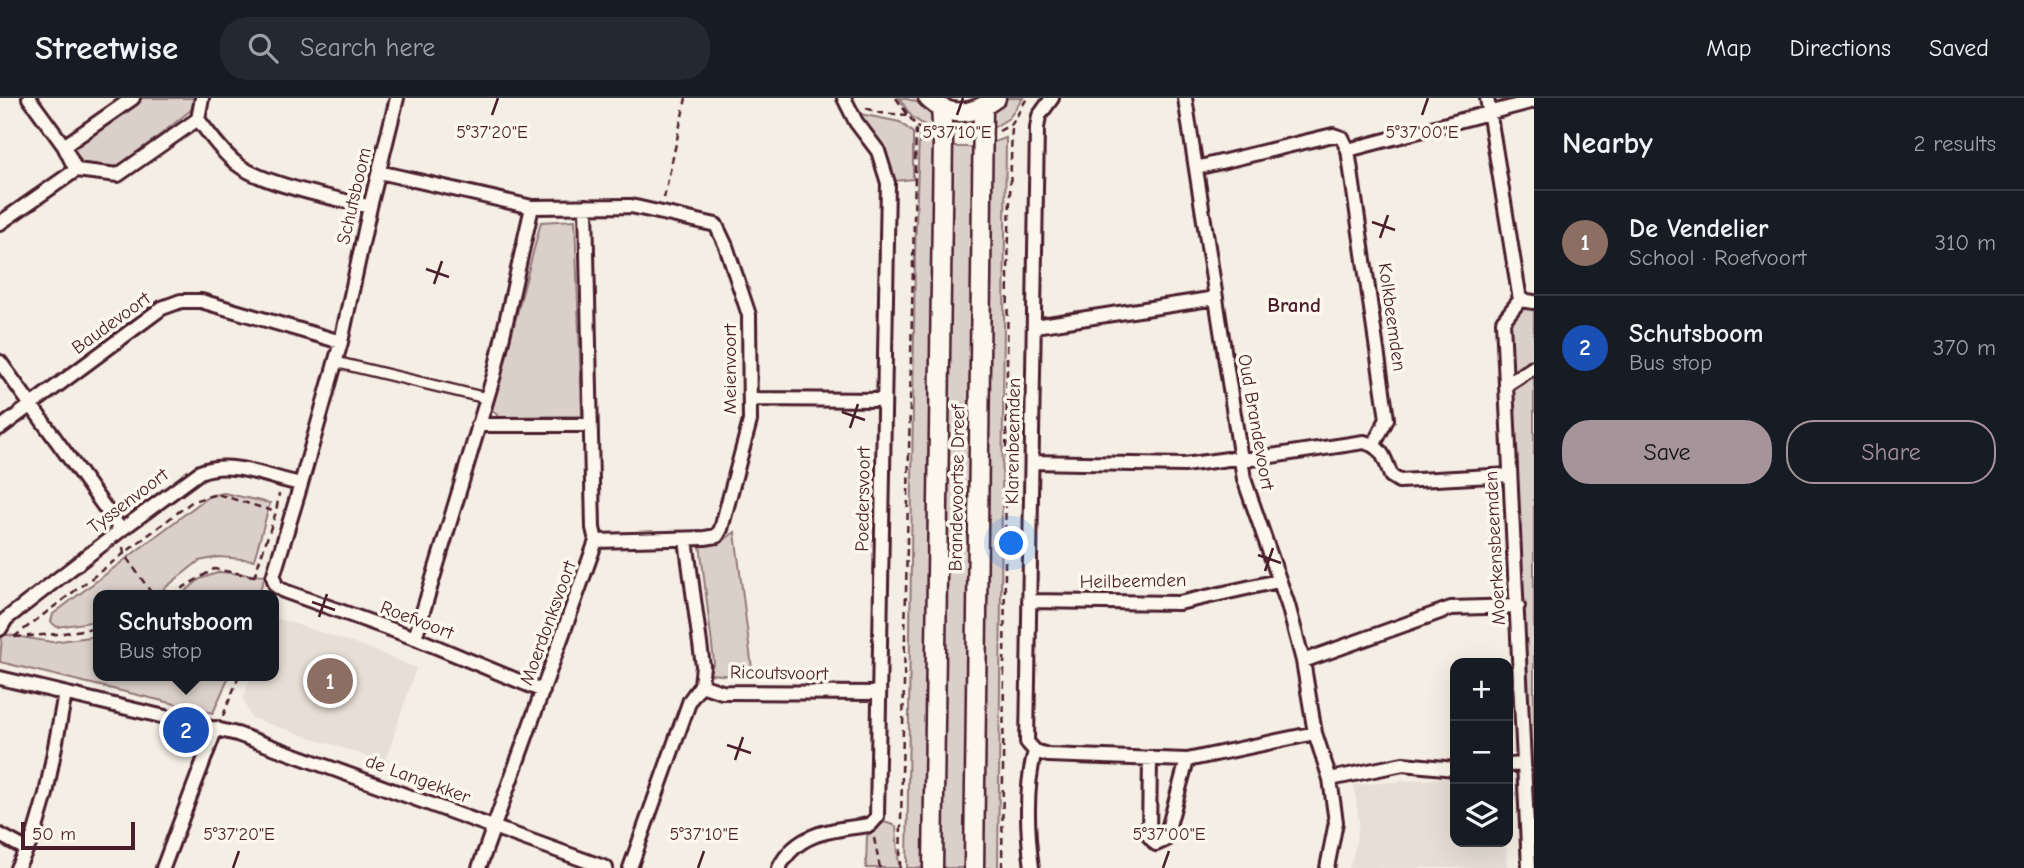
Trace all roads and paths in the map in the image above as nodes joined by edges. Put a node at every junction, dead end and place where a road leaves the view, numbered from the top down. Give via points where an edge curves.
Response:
1 (29, 98) edge
2 (133, 98) edge
3 (202, 98) edge
4 (397, 98) edge
5 (686, 98) edge
6 (844, 98) edge
7 (896, 98) edge
8 (1052, 98) edge
9 (1185, 98) edge
10 (1487, 98) edge
11 (1534, 102) edge
12 (935, 103) edge
13 (989, 103) edge
14 (864, 108) dead end
15 (1490, 112) junction
16 (198, 119) junction
17 (1013, 124) dead end
18 (916, 126) dead end
19 (64, 146) junction
20 (1348, 150) junction
21 (1196, 168) junction
22 (76, 170) junction
23 (379, 172) junction
24 (586, 206) junction
25 (370, 207) junction
26 (532, 207) junction
27 (661, 212) junction
28 (0, 223) edge
29 (1216, 298) junction
30 (1520, 300) junction
31 (1534, 302) edge
32 (1035, 326) junction
33 (341, 342) junction
34 (0, 362) edge
35 (335, 362) junction
36 (1534, 367) edge
37 (1506, 385) junction
38 (486, 398) junction
39 (750, 399) junction
40 (884, 400) junction
41 (32, 404) junction
42 (478, 425) junction
43 (590, 425) junction
44 (0, 428) edge
45 (1374, 444) junction
46 (1240, 458) junction
47 (1032, 462) junction
48 (1510, 475) junction
49 (282, 481) junction
50 (301, 484) junction
51 (276, 512) junction
52 (121, 530) junction
53 (686, 540) junction
54 (596, 541) junction
55 (124, 554) junction
56 (254, 577) junction
57 (274, 581) junction
58 (1278, 581) junction
59 (149, 590) edge
60 (179, 590) edge
61 (1029, 601) junction
62 (1518, 606) junction
63 (93, 628) edge
64 (4, 633) edge
65 (14, 637) junction
66 (415, 638) junction
67 (1303, 661) junction
68 (0, 678) edge
69 (237, 681) edge
70 (701, 685) junction
71 (544, 691) junction
72 (879, 693) junction
73 (65, 694) junction
74 (219, 722) junction
75 (1315, 733) junction
76 (1035, 751) junction
77 (1150, 758) junction
78 (1186, 760) junction
79 (1524, 764) junction
80 (1513, 765) edge
81 (1450, 769) edge
82 (1330, 779) junction
83 (870, 825) junction
84 (495, 827) junction
85 (0, 835) edge
86 (26, 849) junction
87 (17, 868) edge
88 (163, 868) edge
89 (479, 868) edge
90 (606, 868) edge
91 (630, 868) edge
92 (779, 868) edge
93 (880, 868) edge
94 (900, 868) edge
95 (933, 868) edge
96 (974, 868) edge
97 (1002, 868) edge
98 (1032, 868) edge
99 (1327, 868) edge
100 (1529, 868) edge

1 - 19 street
2 - 19 street
3 - 16 street
4 - 23 street, Schutsboom
5 - 27 path
6 - 40 street, Poedersvoort via 878,151 888,183
7 - 14 path via 907,115
8 - 32 street, Klarenbeemden via 1039,116 1037,128
9 - 21 street, Oud Brandevoort
10 - 15 street
11 - 15 street
12 - 13 main road via 955,113 969,113
12 - 95 main road, Brandevoortse Dreef via 943,138
13 - 96 main road, Brandevoortse Dreef
15 - 20 street
15 - 30 street
16 - 22 street via 118,175
16 - 25 street via 239,166 267,179
17 - 97 path
18 - 94 path
19 - 22 street
20 - 21 street via 1342,138 1333,135
20 - 45 street, Kolkbeemden via 1387,419
21 - 29 street, Oud Brandevoort
22 - 28 street
23 - 25 street, Schutsboom
23 - 26 street, Meienvoort
24 - 26 street, Meienvoort
24 - 27 street, Meienvoort via 631,206
24 - 43 street, Moerdonksvoort
25 - 33 street, Schutsboom
26 - 38 street
27 - 39 street, Meienvoort via 716,225 726,246 749,315
29 - 32 street
29 - 46 street, Oud Brandevoort
30 - 31 street
30 - 37 street, Moerkensbeemden via 1503,321
32 - 47 street, Klarenbeemden
33 - 35 street, Schutsboom
33 - 41 street, Baudevoort via 201,301 181,300 162,308
34 - 41 street
35 - 38 street
35 - 50 street, Schutsboom
36 - 37 street
37 - 48 street, Moerkensbeemden
38 - 42 street
39 - 40 street
39 - 53 street, Meienvoort via 750,421 721,529 717,536
40 - 72 street, Poedersvoort
41 - 44 street, Baudevoort
41 - 52 street
42 - 43 street
42 - 66 street
43 - 54 street, Moerdonksvoort
45 - 46 street
45 - 48 street via 1382,451 1391,476 1399,481
46 - 47 street via 1184,465
46 - 58 street, Oud Brandevoort
47 - 61 street, Klarenbeemden
48 - 62 street, Moerkensbeemden
49 - 50 street, Tyssenvoort
49 - 51 path
49 - 52 street, Tyssenvoort via 227,466 211,467
50 - 57 street, Schutsboom
51 - 55 path via 217,494 193,501
51 - 56 path
52 - 55 path
52 - 64 street, Tyssenvoort via 6,620
53 - 54 street
53 - 70 street, Ricoutsvoort via 703,666
54 - 71 street, Moerdonksvoort
55 - 59 path
55 - 65 path
56 - 57 path
56 - 60 path via 215,569
57 - 66 street, Roefvoort via 284,591
58 - 61 street, Heilbeemden via 1178,603
58 - 67 street, Oud Brandevoort
61 - 76 street, Klarenbeemden via 1027,742
62 - 67 street via 1451,608
62 - 79 street, Moerkensbeemden
63 - 65 path
64 - 65 path
66 - 71 street, Roefvoort
67 - 75 street, Oud Brandevoort
68 - 73 street, de Langekker
69 - 74 path
70 - 72 street, Ricoutsvoort via 722,692
70 - 91 street via 690,700
71 - 84 street, Moerdonksvoort
72 - 83 street, Poedersvoort via 877,817
73 - 74 street, de Langekker
73 - 86 street via 46,794
74 - 84 street, de Langekker via 250,738
74 - 88 street
75 - 78 street
75 - 82 street, Oud Brandevoort
76 - 77 street
76 - 98 street, Klarenbeemden via 1030,770
77 - 78 street
77 - 78 street via 1149,836 1156,844 1165,840
79 - 80 street
79 - 100 street, Moerkensbeemden
81 - 82 street via 1403,764
82 - 99 street, Oud Brandevoort via 1336,822
83 - 92 street via 810,837 797,845
83 - 93 path
84 - 89 street, Moerdonksvoort
84 - 90 street, de Langekker
85 - 86 street
86 - 87 street

